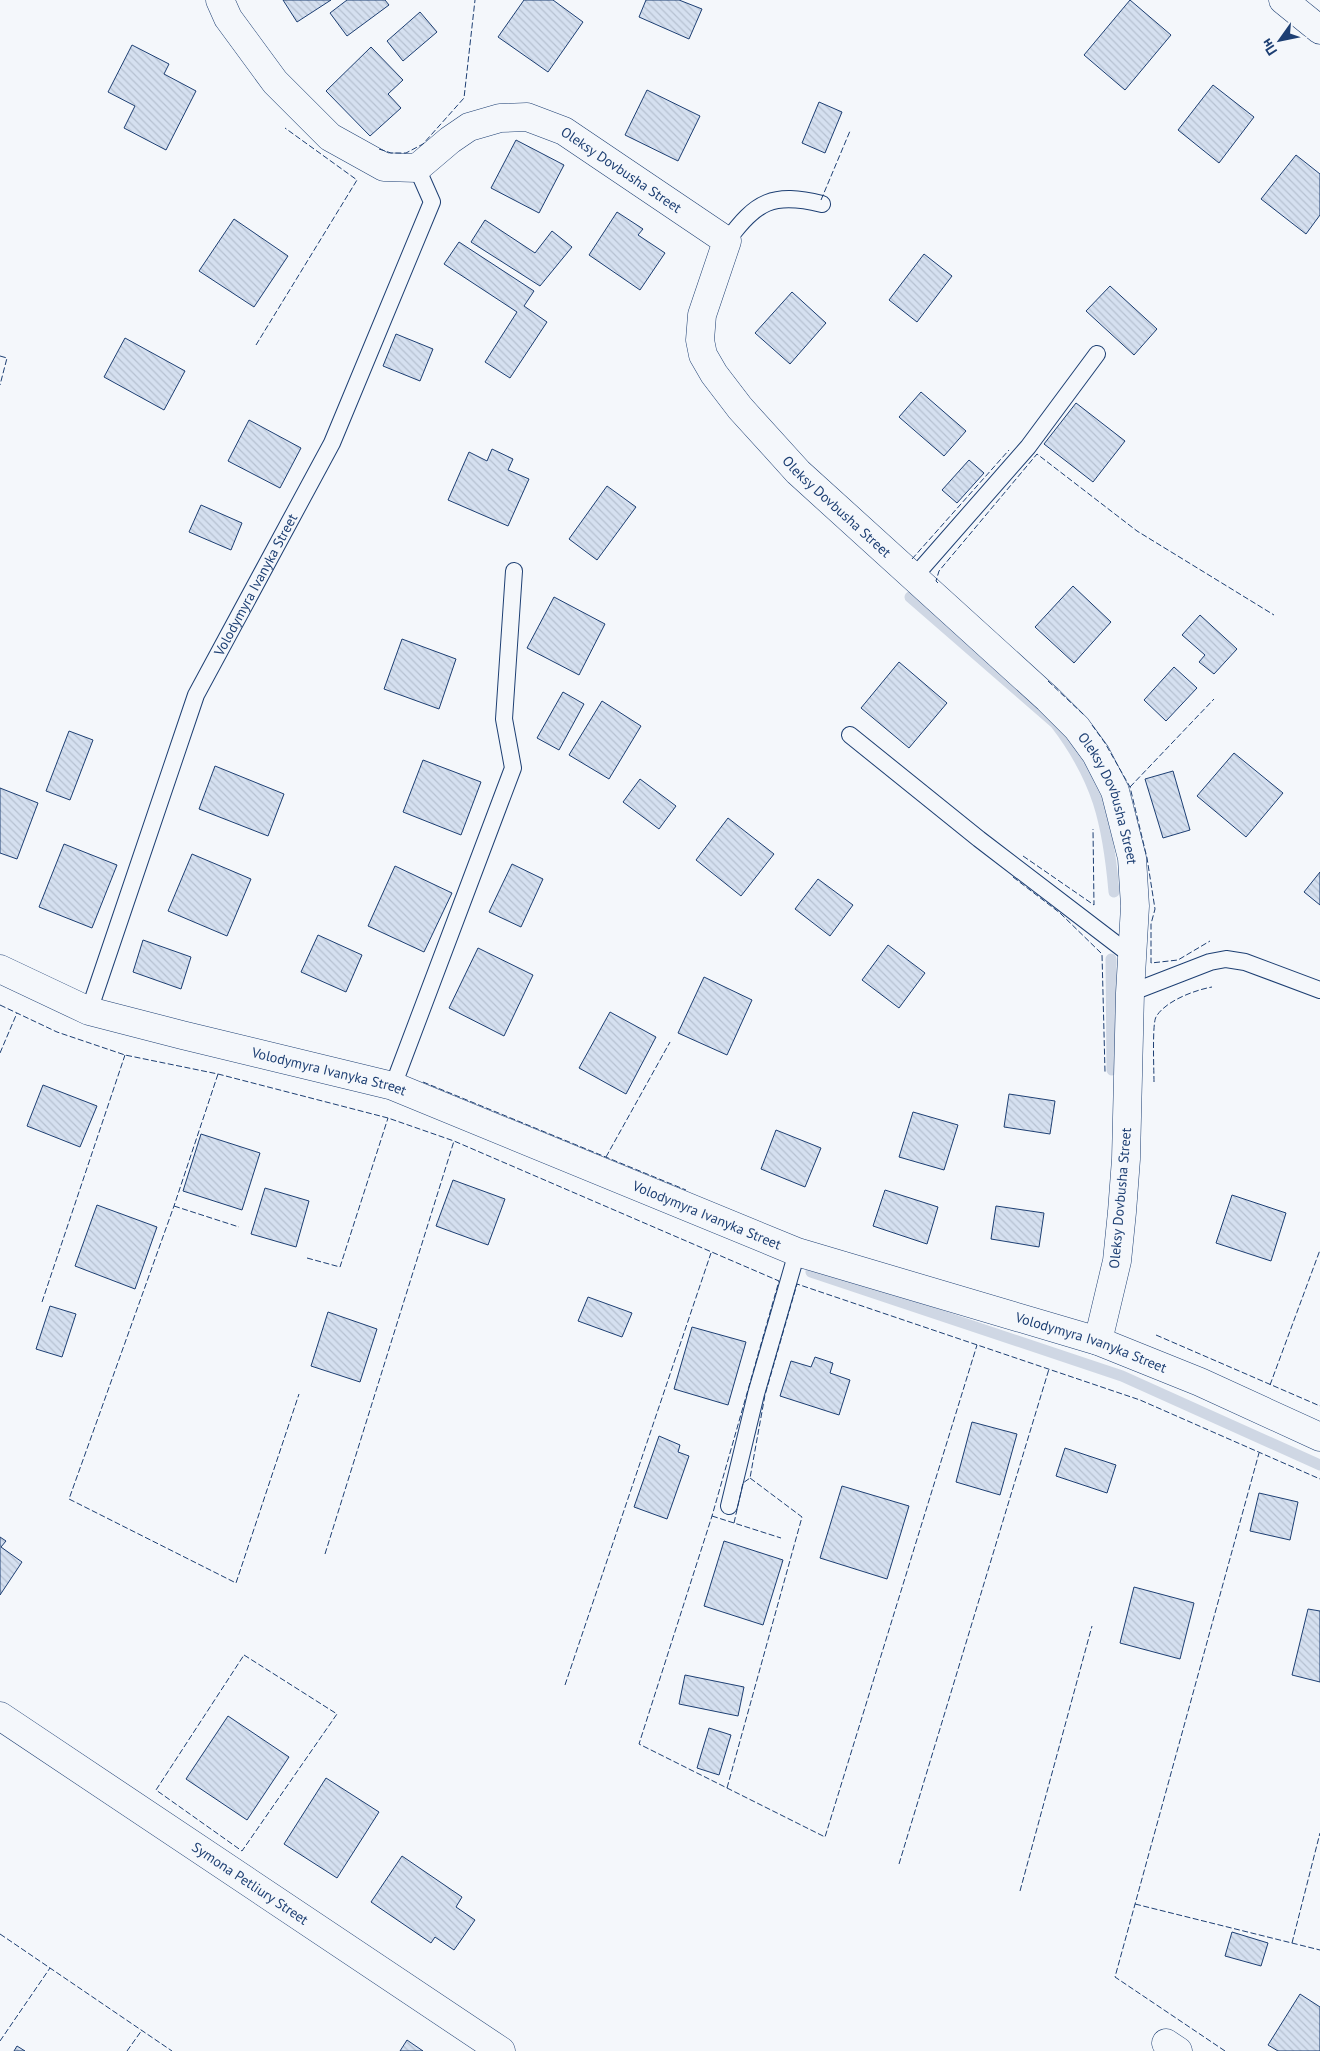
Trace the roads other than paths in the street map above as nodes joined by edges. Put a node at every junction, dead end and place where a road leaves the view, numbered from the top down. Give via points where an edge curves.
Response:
1 (220, 0) edge
2 (1283, 0) edge
3 (1320, 30) edge
4 (417, 168) junction
5 (822, 204) dead end
6 (728, 241) junction
7 (1098, 354) dead end
8 (514, 571) dead end
9 (914, 577) junction
10 (850, 735) dead end
11 (1132, 956) junction
12 (0, 969) edge
13 (1320, 990) edge
14 (1130, 993) junction
15 (89, 1011) junction
16 (393, 1086) junction
17 (797, 1252) junction
18 (1098, 1342) junction
19 (1320, 1437) edge
20 (729, 1506) dead end
21 (0, 1716) edge
22 (501, 2051) edge

1 - 4 street via 228,18 275,82 330,137 384,167
2 - 3 street
4 - 6 street, Oleksy Dovbusha Street via 469,127 500,118 527,117 564,131
4 - 15 lane, Volodymyra Ivanyka Street via 432,202 332,443 196,694
5 - 6 lane via 802,199 774,199 743,220
6 - 9 street, Oleksy Dovbusha Street via 702,314 700,340 714,374 798,472
7 - 9 lane via 1028,447
8 - 16 lane via 504,719 513,768
9 - 11 street, Oleksy Dovbusha Street via 1048,699 1077,728 1096,754 1115,791 1132,858 1135,906
10 - 11 lane
11 - 14 street, Oleksy Dovbusha Street
12 - 15 street, Volodymyra Ivanyka Street
13 - 14 lane via 1245,962 1226,959 1210,962
14 - 18 street, Oleksy Dovbusha Street via 1122,1212 1117,1261
15 - 16 street, Volodymyra Ivanyka Street
16 - 17 street, Volodymyra Ivanyka Street
17 - 18 street, Volodymyra Ivanyka Street
17 - 20 lane via 756,1394
18 - 19 street, Volodymyra Ivanyka Street via 1200,1382
21 - 22 street, Symona Petliury Street

